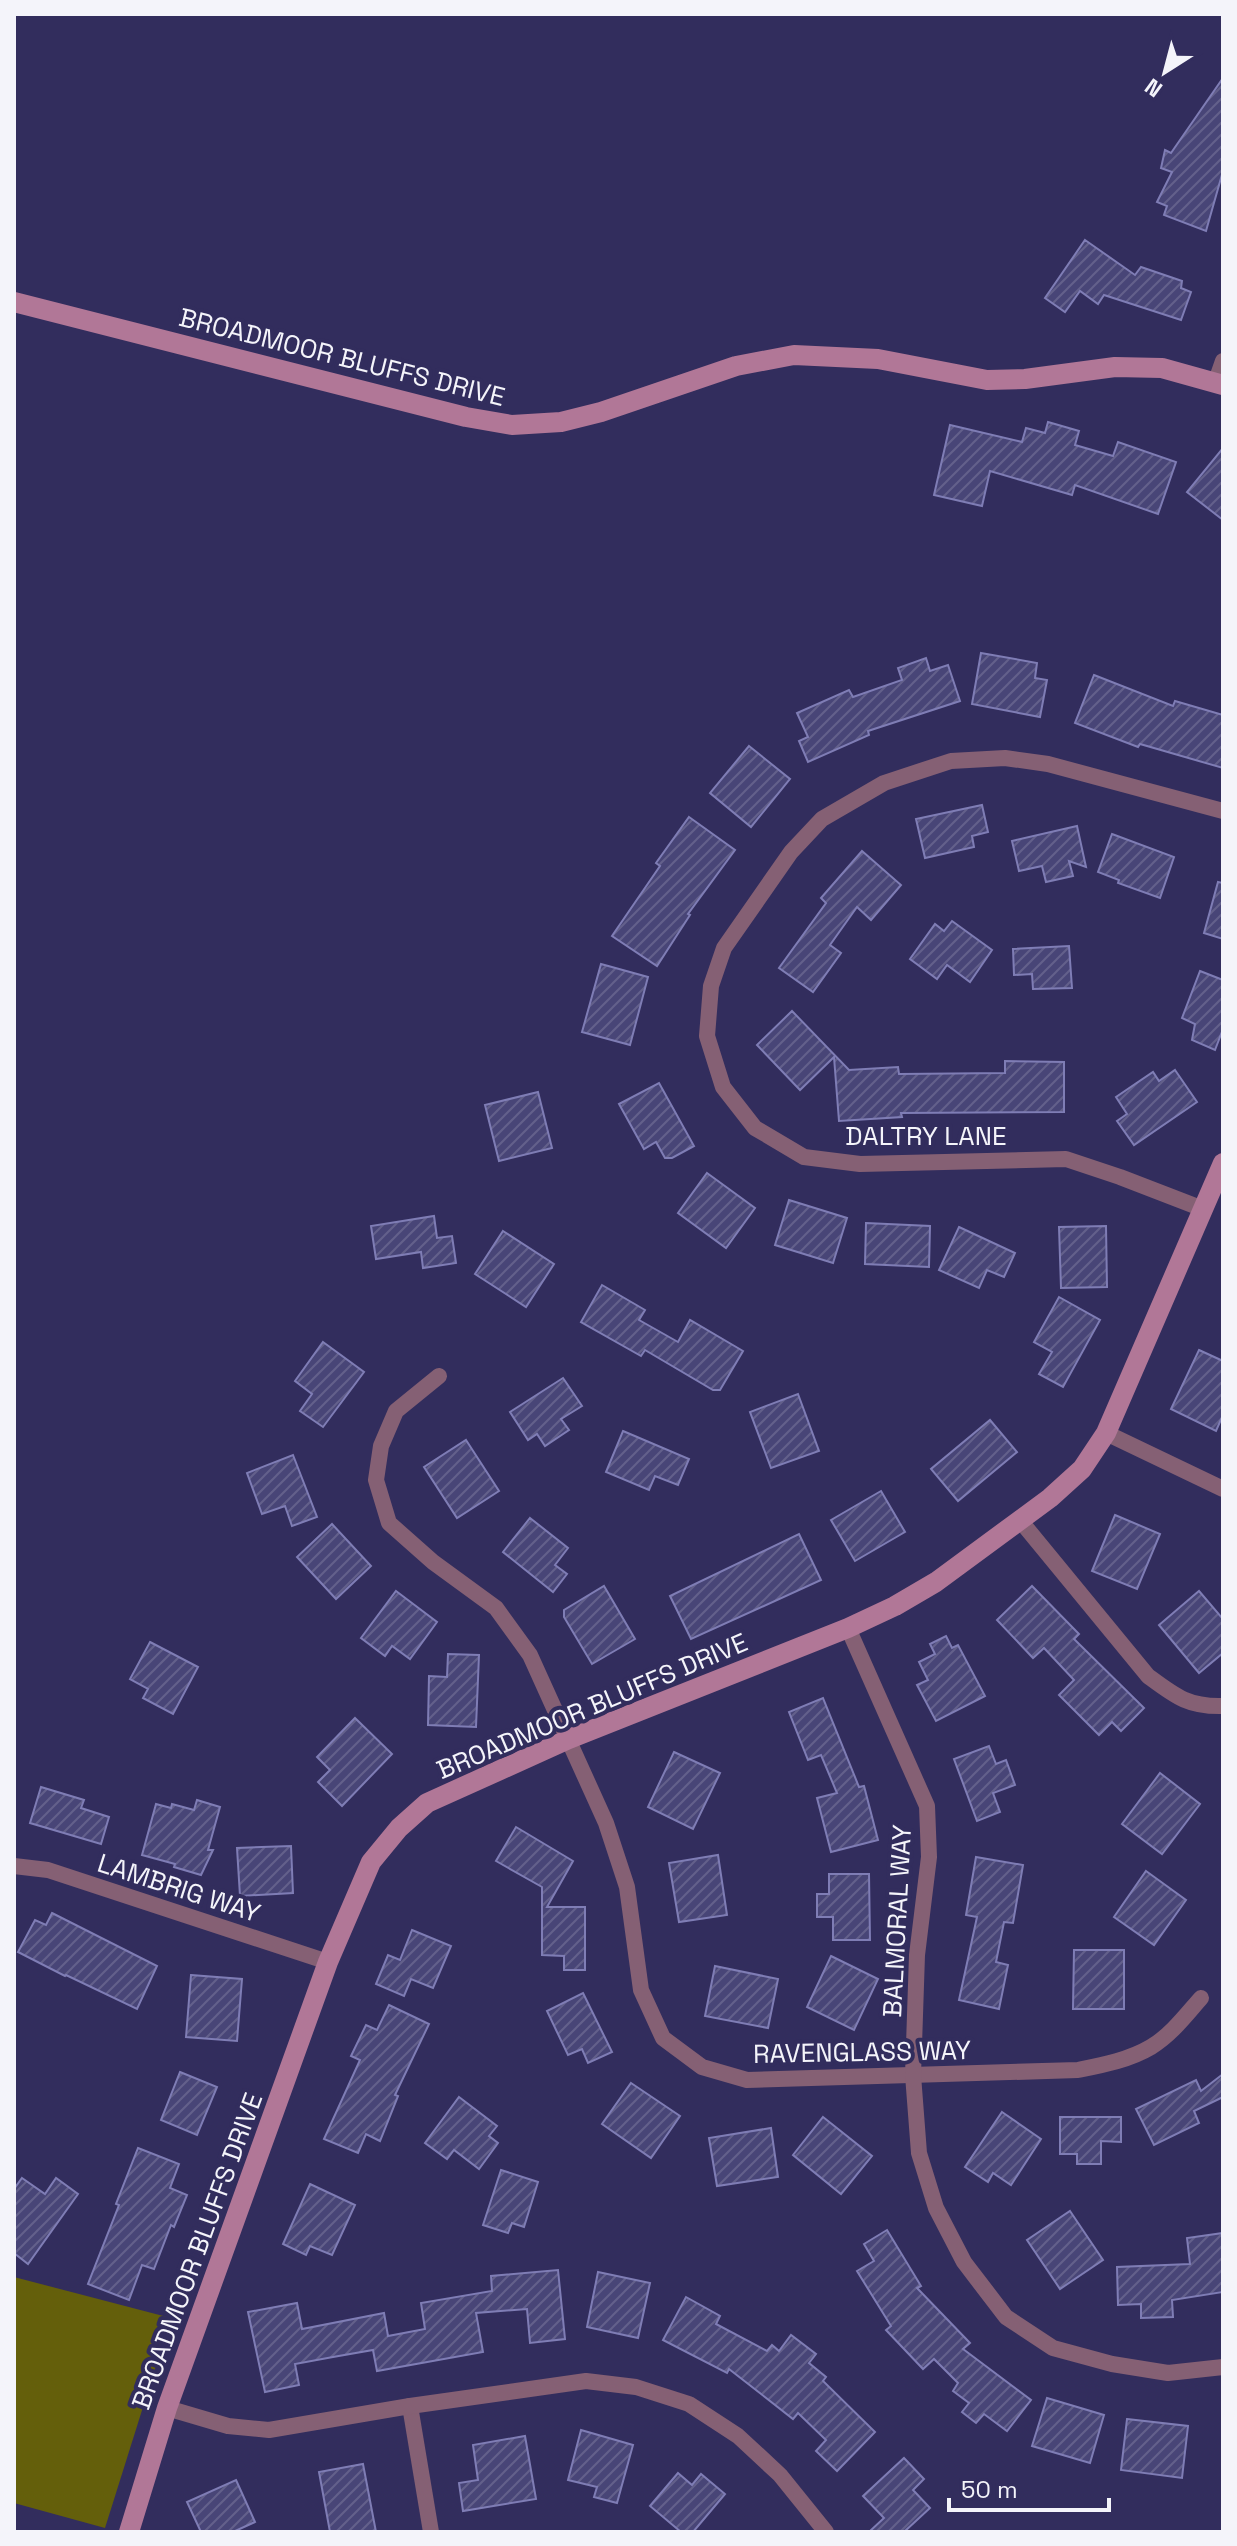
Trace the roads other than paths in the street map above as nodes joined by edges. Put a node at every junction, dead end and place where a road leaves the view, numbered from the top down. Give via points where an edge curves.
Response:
1 (14, 302) edge
2 (1223, 361) edge
3 (1219, 383) edge
4 (1223, 811) edge
5 (1223, 1163) edge
6 (1203, 1209) junction
7 (439, 1376) dead end
8 (1106, 1433) junction
9 (1223, 1489) edge
10 (1019, 1519) junction
11 (848, 1628) junction
12 (1223, 1706) edge
13 (569, 1739) junction
14 (14, 1866) edge
15 (328, 1962) junction
16 (1201, 1998) dead end
17 (913, 2075) junction
18 (1223, 2367) edge
19 (410, 2406) junction
20 (167, 2408) junction
21 (129, 2532) edge
22 (431, 2532) edge
23 (826, 2532) edge

1 - 3 street, BROADMOOR BLUFFS DRIVE via 512,425 561,422 736,366 794,355 878,359 987,380 1115,367 1162,368
2 - 3 street
4 - 6 street, DALTRY LANE via 1048,764 1005,758 951,761 884,783 822,819 724,948 711,986 707,1036 723,1087 755,1128 804,1157 860,1164 1066,1159
5 - 6 street, BROADMOOR BLUFFS DRIVE
6 - 8 street, BROADMOOR BLUFFS DRIVE
7 - 13 street, RAVENGLASS WAY via 396,1411 381,1446 376,1480 389,1523 496,1608 530,1655
8 - 9 street
8 - 10 street, BROADMOOR BLUFFS DRIVE via 1082,1469
10 - 11 street, BROADMOOR BLUFFS DRIVE via 936,1582
10 - 12 street via 1148,1676 1201,1707
11 - 13 street, BROADMOOR BLUFFS DRIVE
11 - 17 street, BALMORAL WAY via 927,1806 929,1857 917,1955
13 - 15 street, BROADMOOR BLUFFS DRIVE via 427,1803 399,1828 371,1862
13 - 17 street, RAVENGLASS WAY via 627,1887 641,1990 663,2038 702,2067 747,2080
14 - 15 street, LAMBRIG WAY via 48,1870
15 - 20 street, BROADMOOR BLUFFS DRIVE
16 - 17 street, RAVENGLASS WAY via 1151,2046 1117,2061 1078,2070
17 - 18 street, BALMORAL WAY via 919,2153 936,2208 964,2262 1006,2317 1053,2348 1112,2364 1168,2373
19 - 20 street via 269,2430 228,2426
19 - 22 street
19 - 23 street via 586,2381 636,2387 689,2404 738,2436 780,2475
20 - 21 street, BROADMOOR BLUFFS DRIVE

